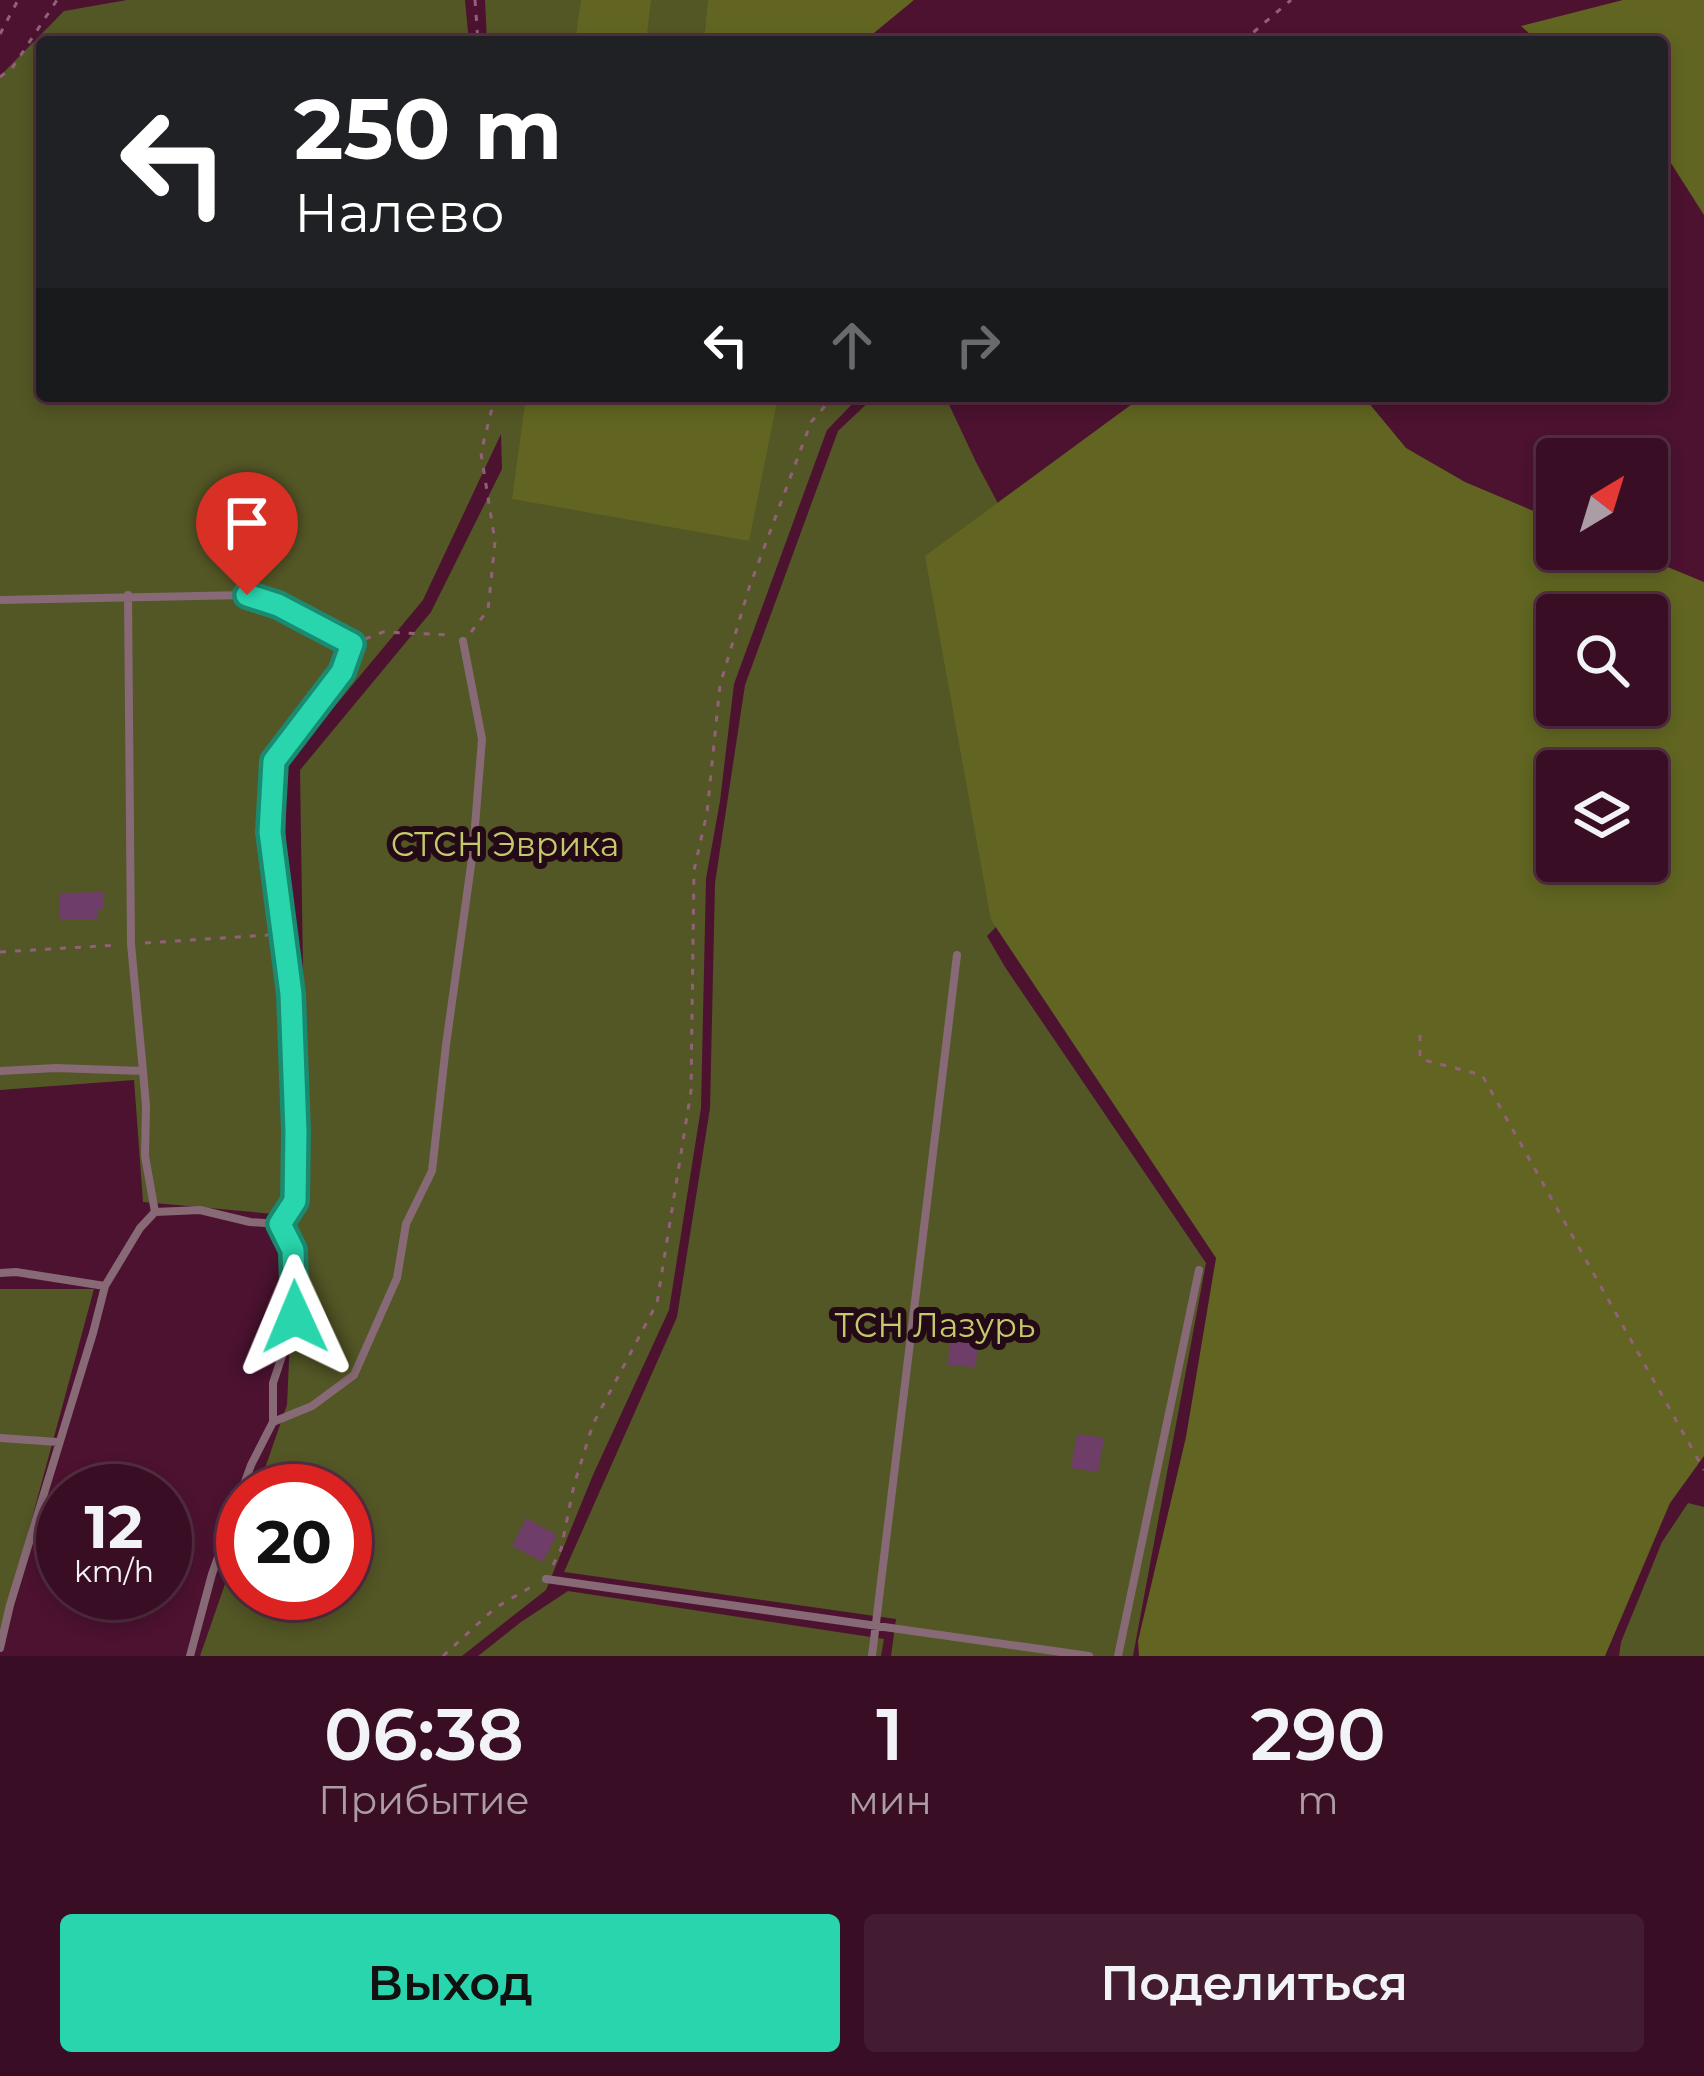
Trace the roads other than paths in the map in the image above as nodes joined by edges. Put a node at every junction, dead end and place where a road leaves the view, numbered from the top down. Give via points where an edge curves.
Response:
1 (128, 596) junction
2 (0, 600) edge
3 (463, 641) road end
4 (957, 956) dead end
5 (0, 1071) edge
6 (143, 1071) junction
7 (155, 1212) junction
8 (280, 1224) junction
9 (1199, 1270) dead end
10 (0, 1273) edge
11 (105, 1286) junction
12 (273, 1422) junction
13 (0, 1438) edge
14 (58, 1442) junction
15 (546, 1579) road end
16 (5, 1604) edge
17 (875, 1625) junction
18 (0, 1648) edge
19 (190, 1656) edge
20 (872, 1656) edge
21 (1089, 1656) edge
22 (1118, 1656) edge

1 - 2 lane
1 - 6 lane via 131,944
1 - 8 lane via 247,595 352,644 342,672 274,761 270,832 291,994 295,1201
3 - 12 lane via 482,739 432,1171 354,1375
4 - 17 lane
5 - 6 lane
6 - 7 lane
7 - 8 lane via 200,1210
7 - 11 lane
8 - 12 lane via 293,1250 295,1317 273,1383
9 - 22 lane
10 - 11 lane
11 - 14 lane
12 - 19 lane via 220,1552
13 - 14 lane
14 - 16 lane
15 - 17 lane
16 - 18 lane
17 - 20 lane
17 - 21 lane

